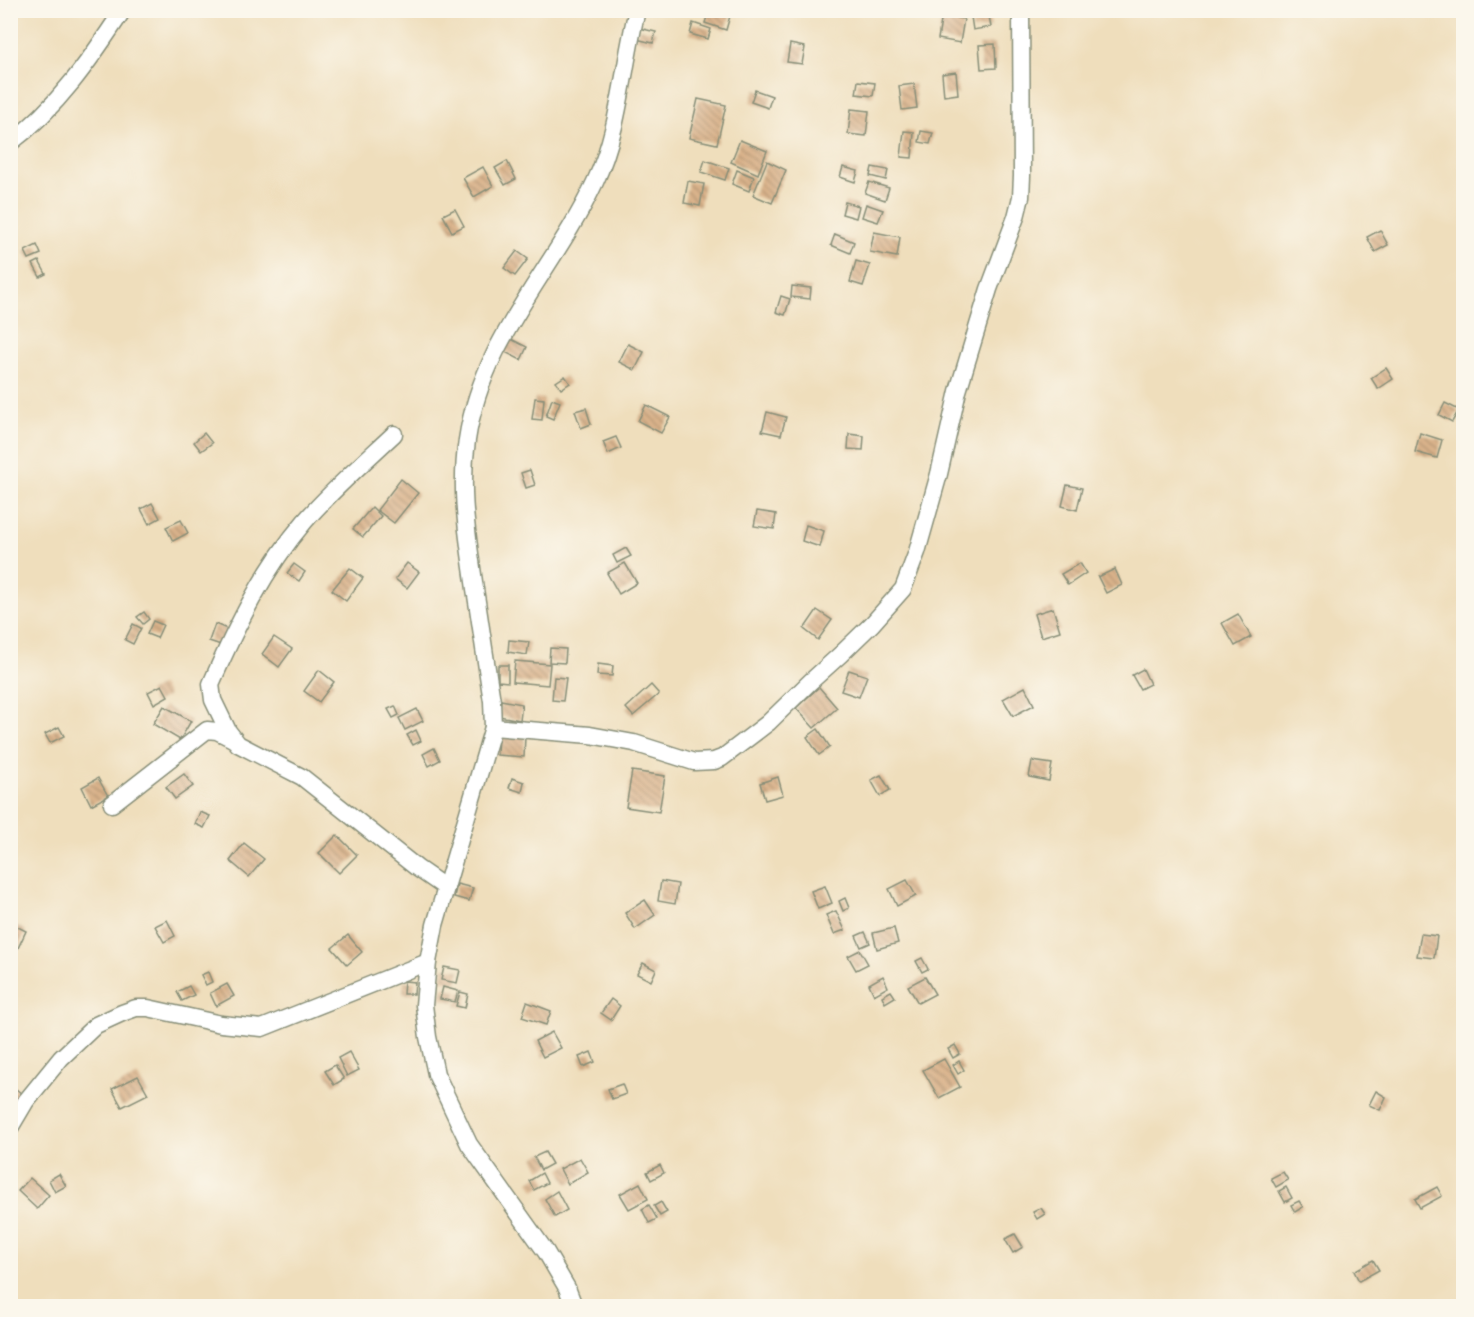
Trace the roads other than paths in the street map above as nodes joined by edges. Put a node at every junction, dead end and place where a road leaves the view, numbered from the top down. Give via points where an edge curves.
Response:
1 (123, 10) edge
2 (637, 10) edge
3 (1021, 10) edge
4 (10, 143) edge
5 (393, 434) dead end
6 (493, 727) junction
7 (234, 740) junction
8 (112, 804) dead end
9 (446, 888) junction
10 (428, 962) junction
11 (10, 1128) edge
12 (574, 1306) edge

1 - 4 street via 56,101 31,128
2 - 6 street via 609,144 596,180 489,362 467,438 464,515
3 - 6 street via 1021,197 958,391 939,474 903,589 849,647 768,723 722,759 694,762 634,743
5 - 7 street via 304,522 241,618 211,684 213,700
6 - 9 street
7 - 8 street via 217,730 207,730
7 - 9 street via 302,777
9 - 10 street
10 - 11 street via 262,1029 148,1008 122,1013 96,1025 61,1058 31,1094
10 - 12 street via 424,1005 436,1074 469,1144 546,1252

